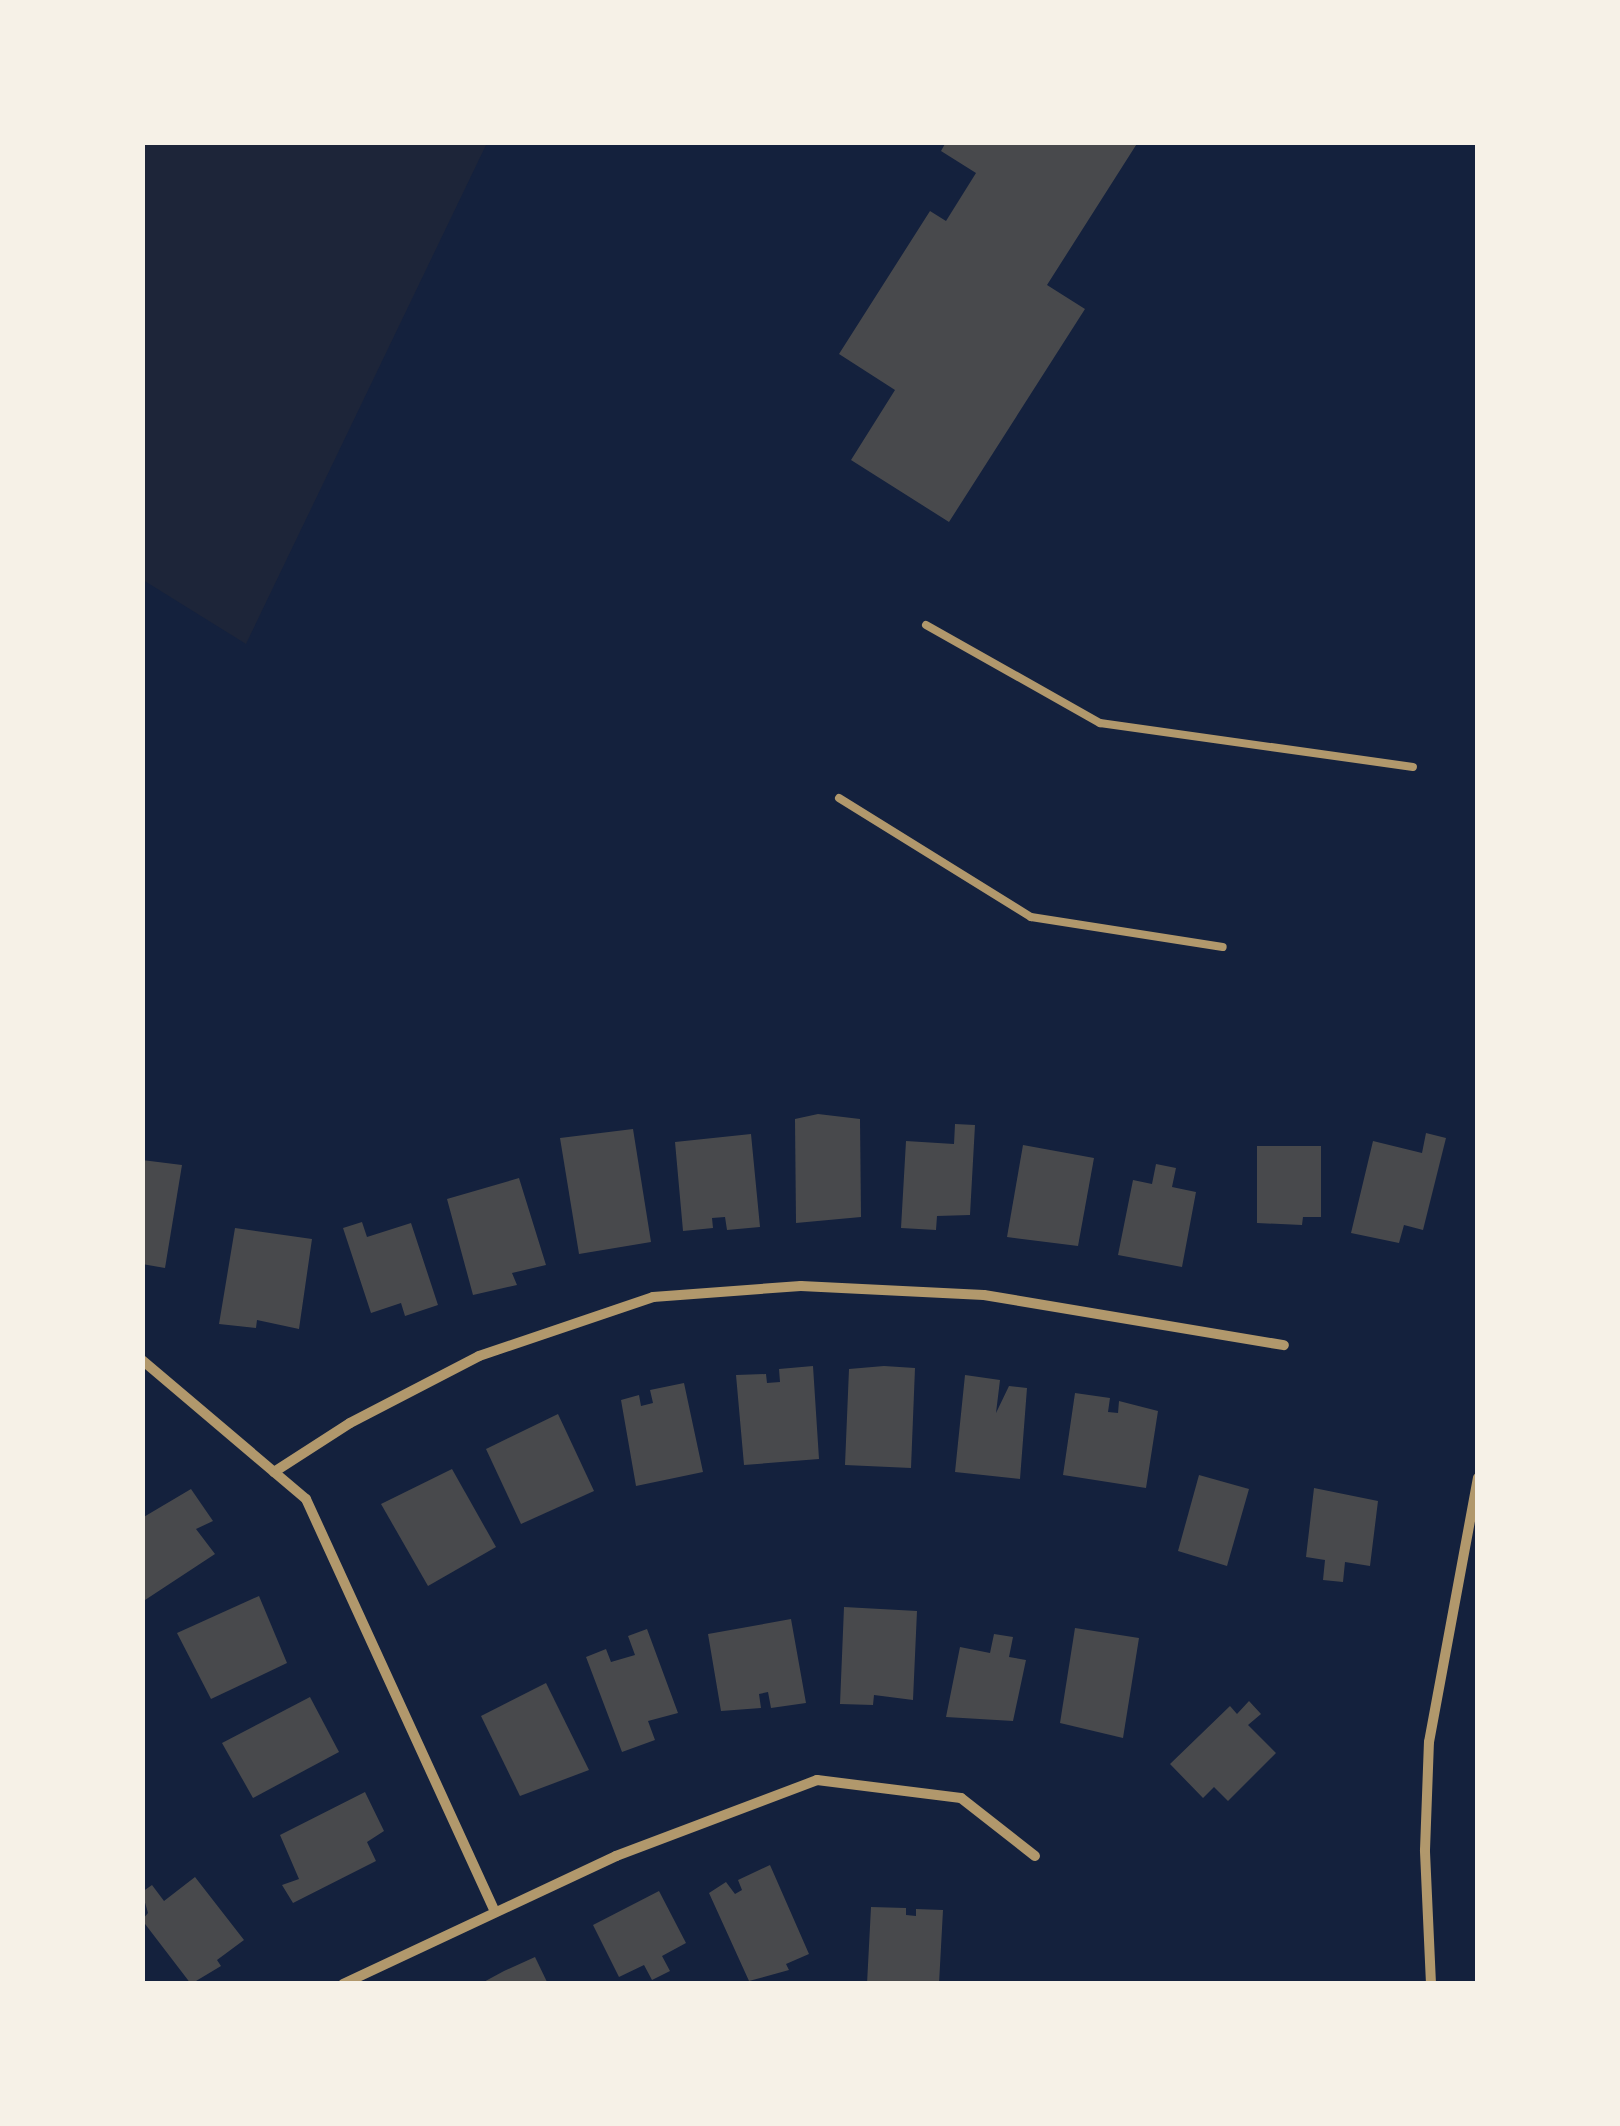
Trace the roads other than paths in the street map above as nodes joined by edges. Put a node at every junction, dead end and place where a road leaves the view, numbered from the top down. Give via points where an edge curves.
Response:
1 (926, 625) dead end
2 (1413, 767) dead end
3 (839, 798) dead end
4 (1223, 947) dead end
5 (1284, 1344) dead end
6 (142, 1360) edge
7 (274, 1472) junction
8 (1478, 1477) edge
9 (1035, 1856) dead end
10 (494, 1910) junction
11 (343, 1984) edge
12 (1431, 1984) edge

1 - 2 lane via 1100,723
3 - 4 lane via 1031,917
5 - 7 street via 984,1296 801,1286 653,1297 478,1356 350,1422
6 - 7 street
7 - 10 street via 306,1500
8 - 12 street via 1429,1742
9 - 10 street via 961,1798 818,1780
10 - 11 street

